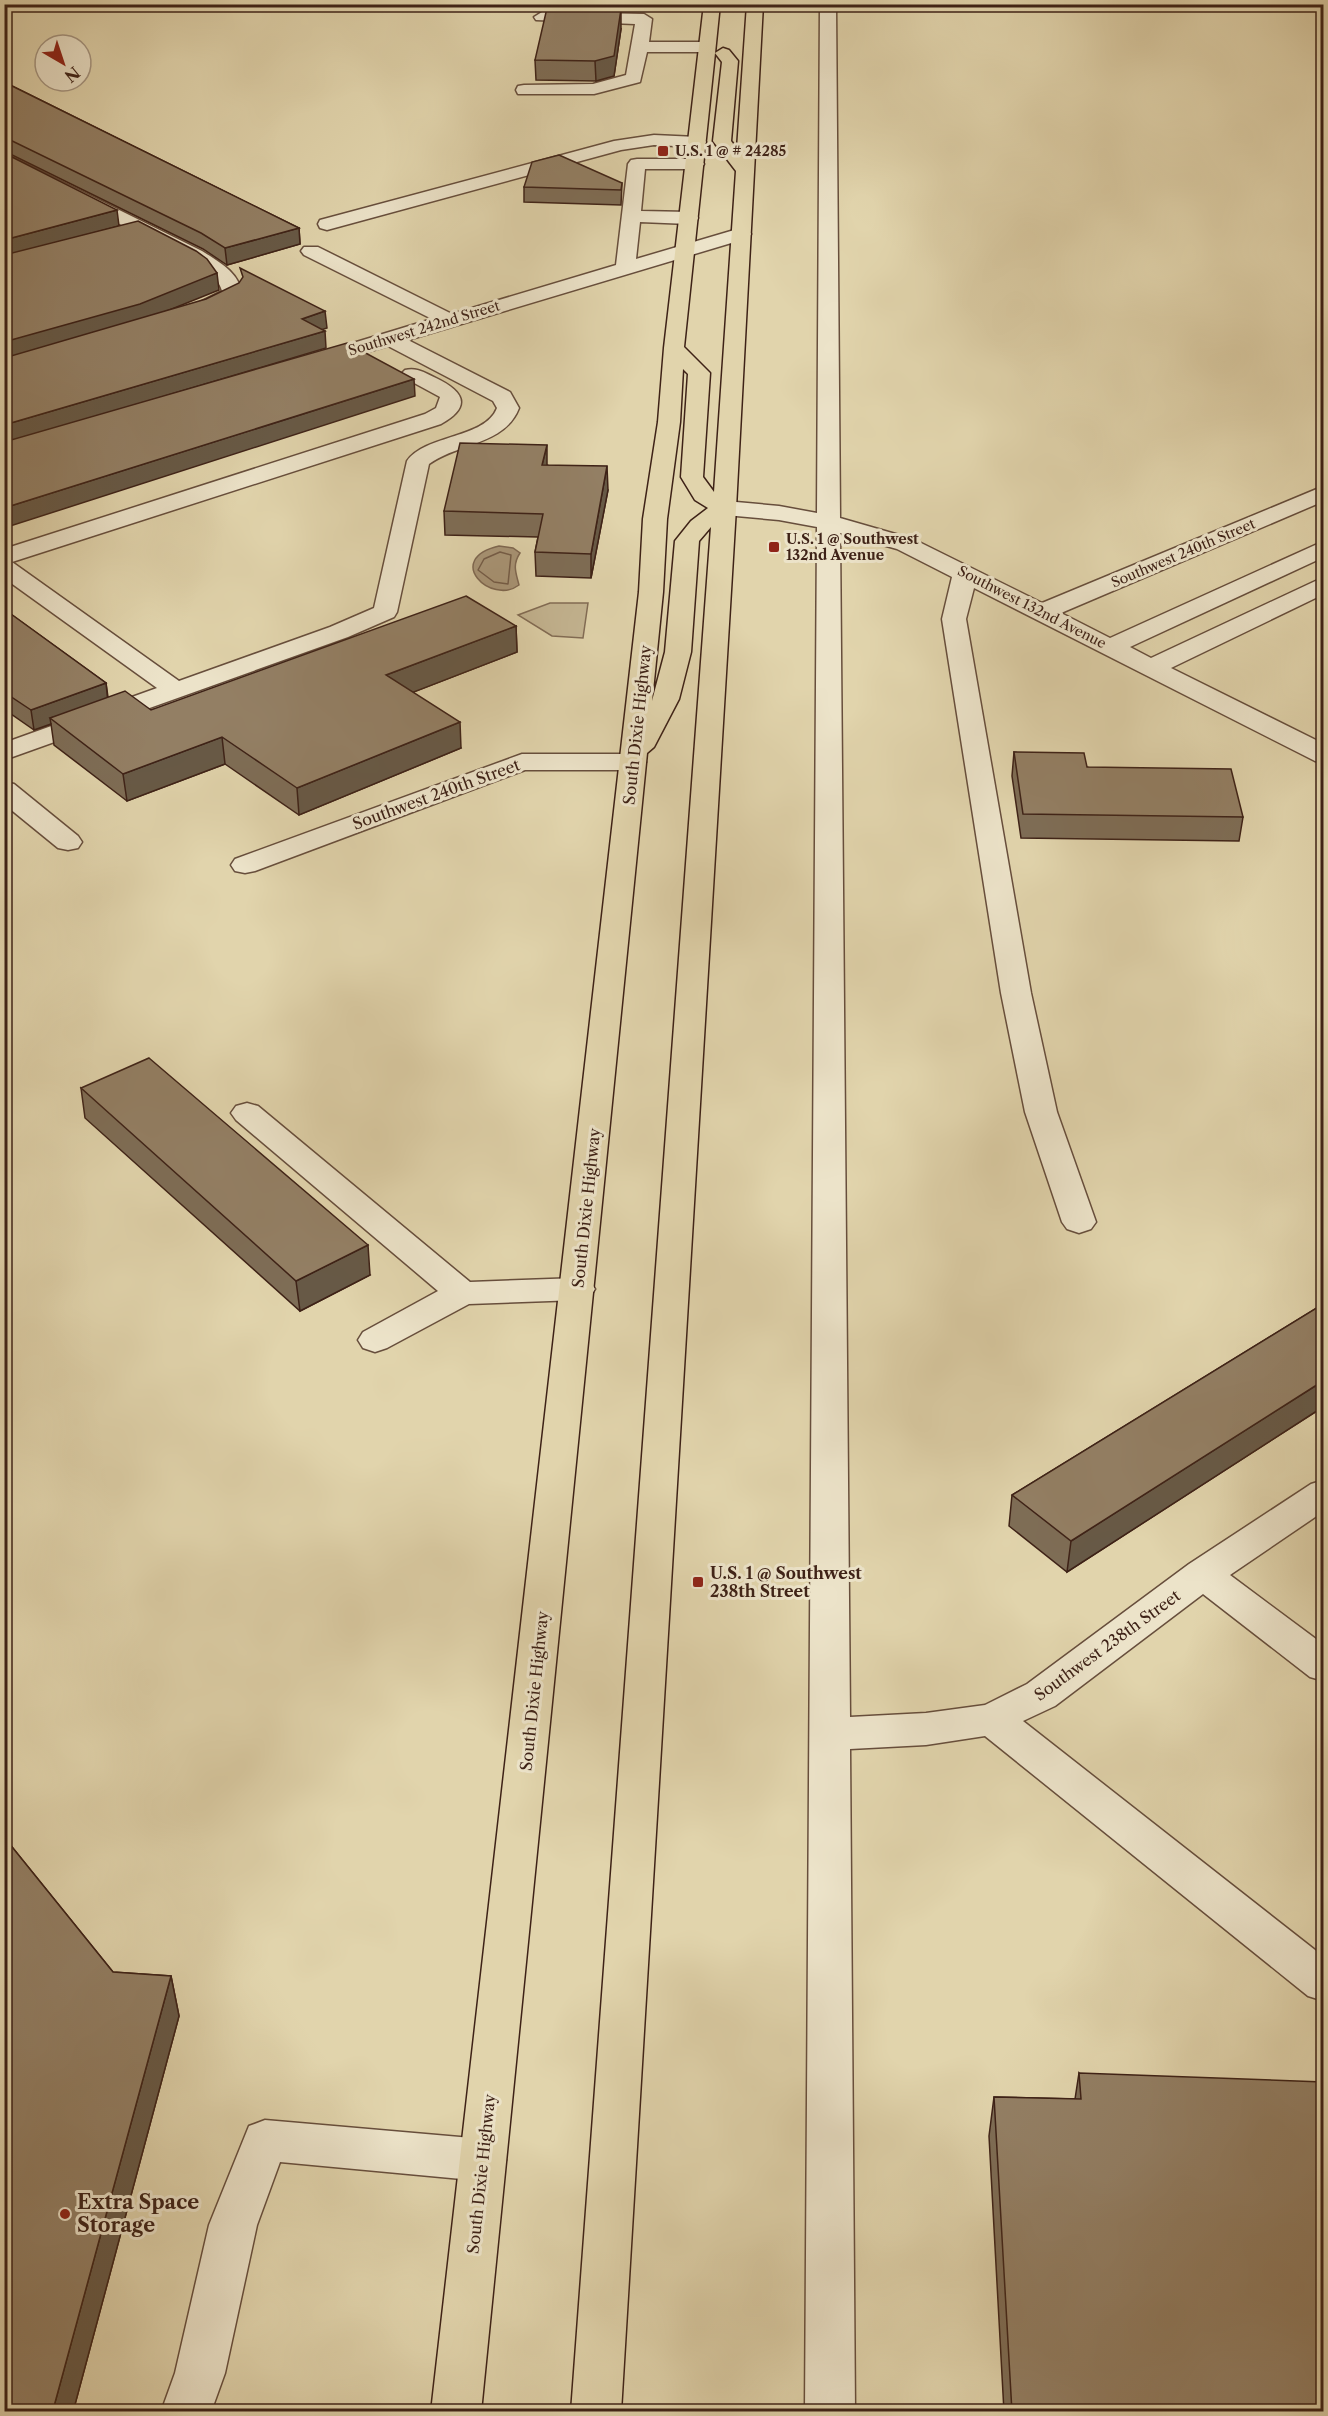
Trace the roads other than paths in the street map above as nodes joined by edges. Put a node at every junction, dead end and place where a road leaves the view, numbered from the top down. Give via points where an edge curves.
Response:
1 (712, 4) edge
2 (755, 4) edge
3 (828, 4) edge
4 (542, 17) edge
5 (639, 47) junction
6 (707, 47) junction
7 (524, 90) dead end
8 (697, 142) junction
9 (4, 158) edge
10 (695, 164) junction
11 (745, 171) junction
12 (631, 216) junction
13 (690, 218) junction
14 (327, 224) dead end
15 (140, 229) junction
16 (741, 234) junction
17 (117, 235) edge
18 (686, 250) junction
19 (310, 251) dead end
20 (625, 268) junction
21 (180, 317) edge
22 (449, 320) junction
23 (389, 338) junction
24 (361, 346) junction
25 (674, 348) junction
26 (292, 367) edge
27 (383, 435) junction
28 (426, 454) junction
29 (1323, 493) edge
30 (725, 508) junction
31 (828, 522) junction
32 (1323, 548) edge
33 (4, 557) edge
34 (4, 567) edge
35 (965, 573) junction
36 (1323, 584) edge
37 (1042, 612) junction
38 (1110, 647) junction
39 (1151, 668) junction
40 (176, 690) junction
41 (1321, 751) edge
42 (4, 752) edge
43 (633, 762) junction
44 (4, 790) edge
45 (68, 842) dead end
46 (245, 865) dead end
47 (247, 1113) dead end
48 (1079, 1222) dead end
49 (578, 1288) junction
50 (462, 1293) junction
51 (375, 1340) dead end
52 (1323, 1493) edge
53 (1203, 1574) junction
54 (1323, 1666) edge
55 (992, 1719) junction
56 (830, 1734) junction
57 (1323, 1983) edge
58 (483, 2160) junction
59 (186, 2412) edge
60 (456, 2412) edge
61 (596, 2412) edge
62 (830, 2412) edge

1 - 6 highway, South Dixie Highway
2 - 11 highway
3 - 31 street
4 - 5 street via 644,19
5 - 6 street
5 - 7 street via 633,78 594,89
6 - 8 highway, South Dixie Highway
6 - 11 highway via 730,60 722,141
8 - 10 highway, South Dixie Highway
8 - 14 street via 654,140 620,145
9 - 15 street
10 - 12 street via 637,164
10 - 13 highway, South Dixie Highway
11 - 16 highway
12 - 13 street
12 - 20 street
13 - 18 highway, South Dixie Highway
15 - 17 street
15 - 21 street via 209,264 229,281 232,294
16 - 18 street, Southwest 242nd Street
16 - 30 highway
18 - 20 street, Southwest 242nd Street
18 - 25 highway, South Dixie Highway
19 - 22 street
20 - 22 street, Southwest 242nd Street
22 - 23 street, Southwest 242nd Street
23 - 24 street, Southwest 242nd Street
23 - 28 street via 486,388 508,404 503,422 490,430
24 - 26 street, Southwest 242nd Street
24 - 27 street via 444,390 451,399 440,415
25 - 30 highway via 699,373 692,477 703,495
25 - 43 highway, South Dixie Highway
27 - 28 street
27 - 33 street
28 - 40 street via 418,461 385,612
29 - 37 street, Southwest 240th Street
30 - 31 street, Southwest 132nd Avenue
30 - 43 highway via 706,518 687,542 678,652 666,699
30 - 61 highway
31 - 35 street, Southwest 132nd Avenue via 892,539
31 - 56 street
32 - 38 street
34 - 40 street
35 - 37 street, Southwest 132nd Avenue
35 - 48 street via 954,619 1016,993 1041,1112
36 - 39 street
37 - 38 street, Southwest 132nd Avenue
38 - 39 street, Southwest 132nd Avenue
39 - 41 street, Southwest 132nd Avenue
40 - 42 street
43 - 46 street, Southwest 240th Street via 522,762
43 - 49 highway, South Dixie Highway
44 - 45 street
47 - 50 street
49 - 50 street
49 - 58 highway, South Dixie Highway
50 - 51 street
52 - 53 street, Southwest 238th Street
53 - 54 street
53 - 55 street, Southwest 238th Street via 1041,1695
55 - 56 street, Southwest 238th Street via 926,1730
55 - 57 street
56 - 62 street
58 - 59 street via 265,2140 234,2225 200,2373
58 - 60 highway, South Dixie Highway

